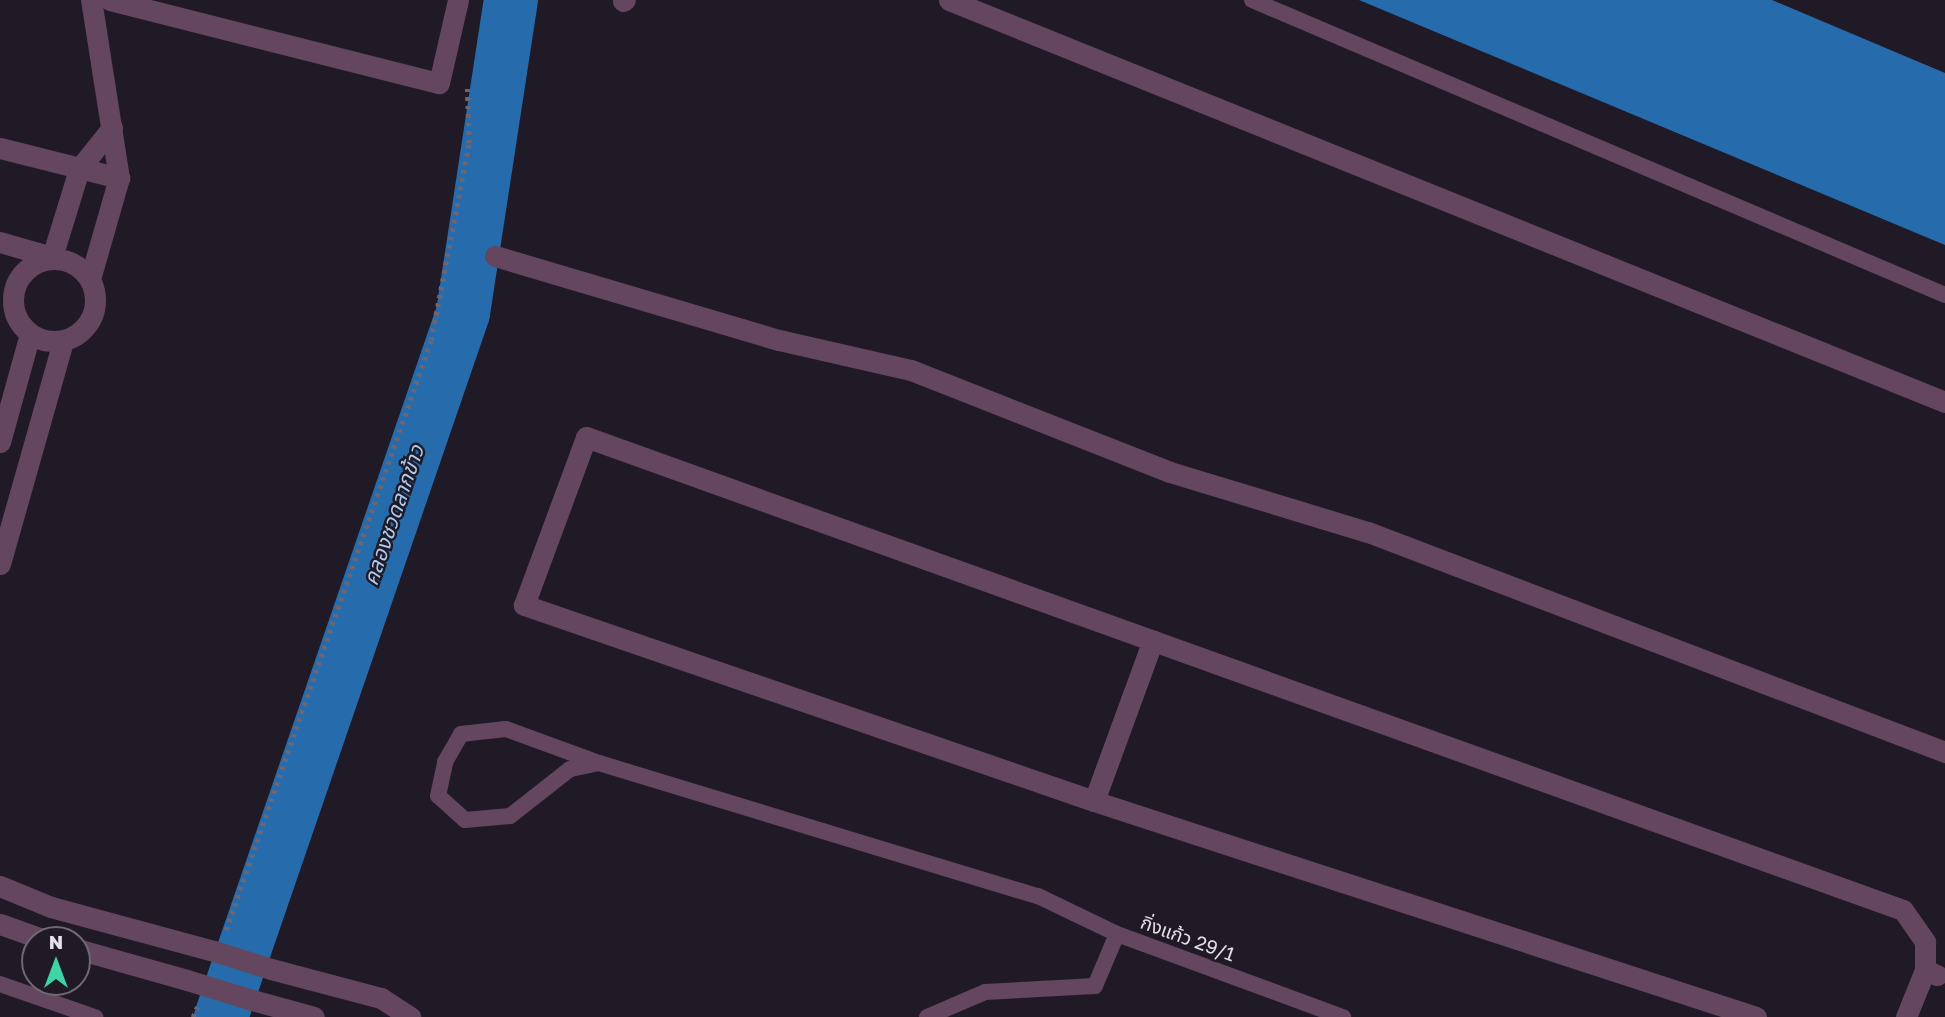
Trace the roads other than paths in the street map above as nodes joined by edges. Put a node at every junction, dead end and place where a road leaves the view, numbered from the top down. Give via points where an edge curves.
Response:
1 (91, 0) edge
2 (110, 0) edge
3 (458, 0) edge
4 (949, 0) edge
5 (1252, 0) edge
6 (112, 128) junction
7 (0, 148) edge
8 (79, 169) junction
9 (119, 178) junction
10 (0, 242) edge
11 (495, 256) dead end
12 (58, 258) junction
13 (90, 279) junction
14 (6, 293) edge
15 (1945, 295) edge
16 (30, 334) junction
17 (63, 341) junction
18 (1945, 402) edge
19 (0, 442) edge
20 (0, 563) edge
21 (1153, 640) junction
22 (1945, 752) edge
23 (599, 763) junction
24 (1094, 801) junction
25 (0, 886) edge
26 (51, 907) junction
27 (0, 924) edge
28 (46, 926) edge
29 (21, 931) edge
30 (1117, 934) junction
31 (91, 954) edge
32 (1939, 976) edge
33 (0, 985) edge
34 (95, 1017) edge
35 (314, 1017) edge
36 (410, 1017) edge
37 (927, 1017) edge
38 (1343, 1017) edge
39 (1756, 1017) edge
40 (1906, 1017) edge

1 - 6 street
2 - 3 street via 439,83
4 - 18 street
5 - 15 lane
6 - 8 street
6 - 9 street
7 - 8 street
8 - 9 street
8 - 12 street
9 - 13 street
10 - 12 street
11 - 22 street via 779,341 911,370 1170,472 1381,537
12 - 13 street
12 - 14 street via 31,266
13 - 17 street via 95,312 83,331
14 - 16 street
16 - 17 street
16 - 19 street
17 - 20 street
21 - 24 street
21 - 24 street via 586,437 524,605
21 - 32 street via 1903,910 1926,942
23 - 23 lane via 570,769 510,816 465,820 438,796 445,762 472,729 506,729
23 - 30 lane via 1038,895
24 - 39 street
25 - 26 street
26 - 28 street
26 - 36 street, bridge via 219,942 271,969 381,998
27 - 29 street
30 - 37 lane, กิ่งแก้ว 29/1 via 1096,986 985,992
30 - 38 lane, กิ่งแก้ว 29/1
31 - 35 street, bridge via 195,987
32 - 40 street
33 - 34 lane

